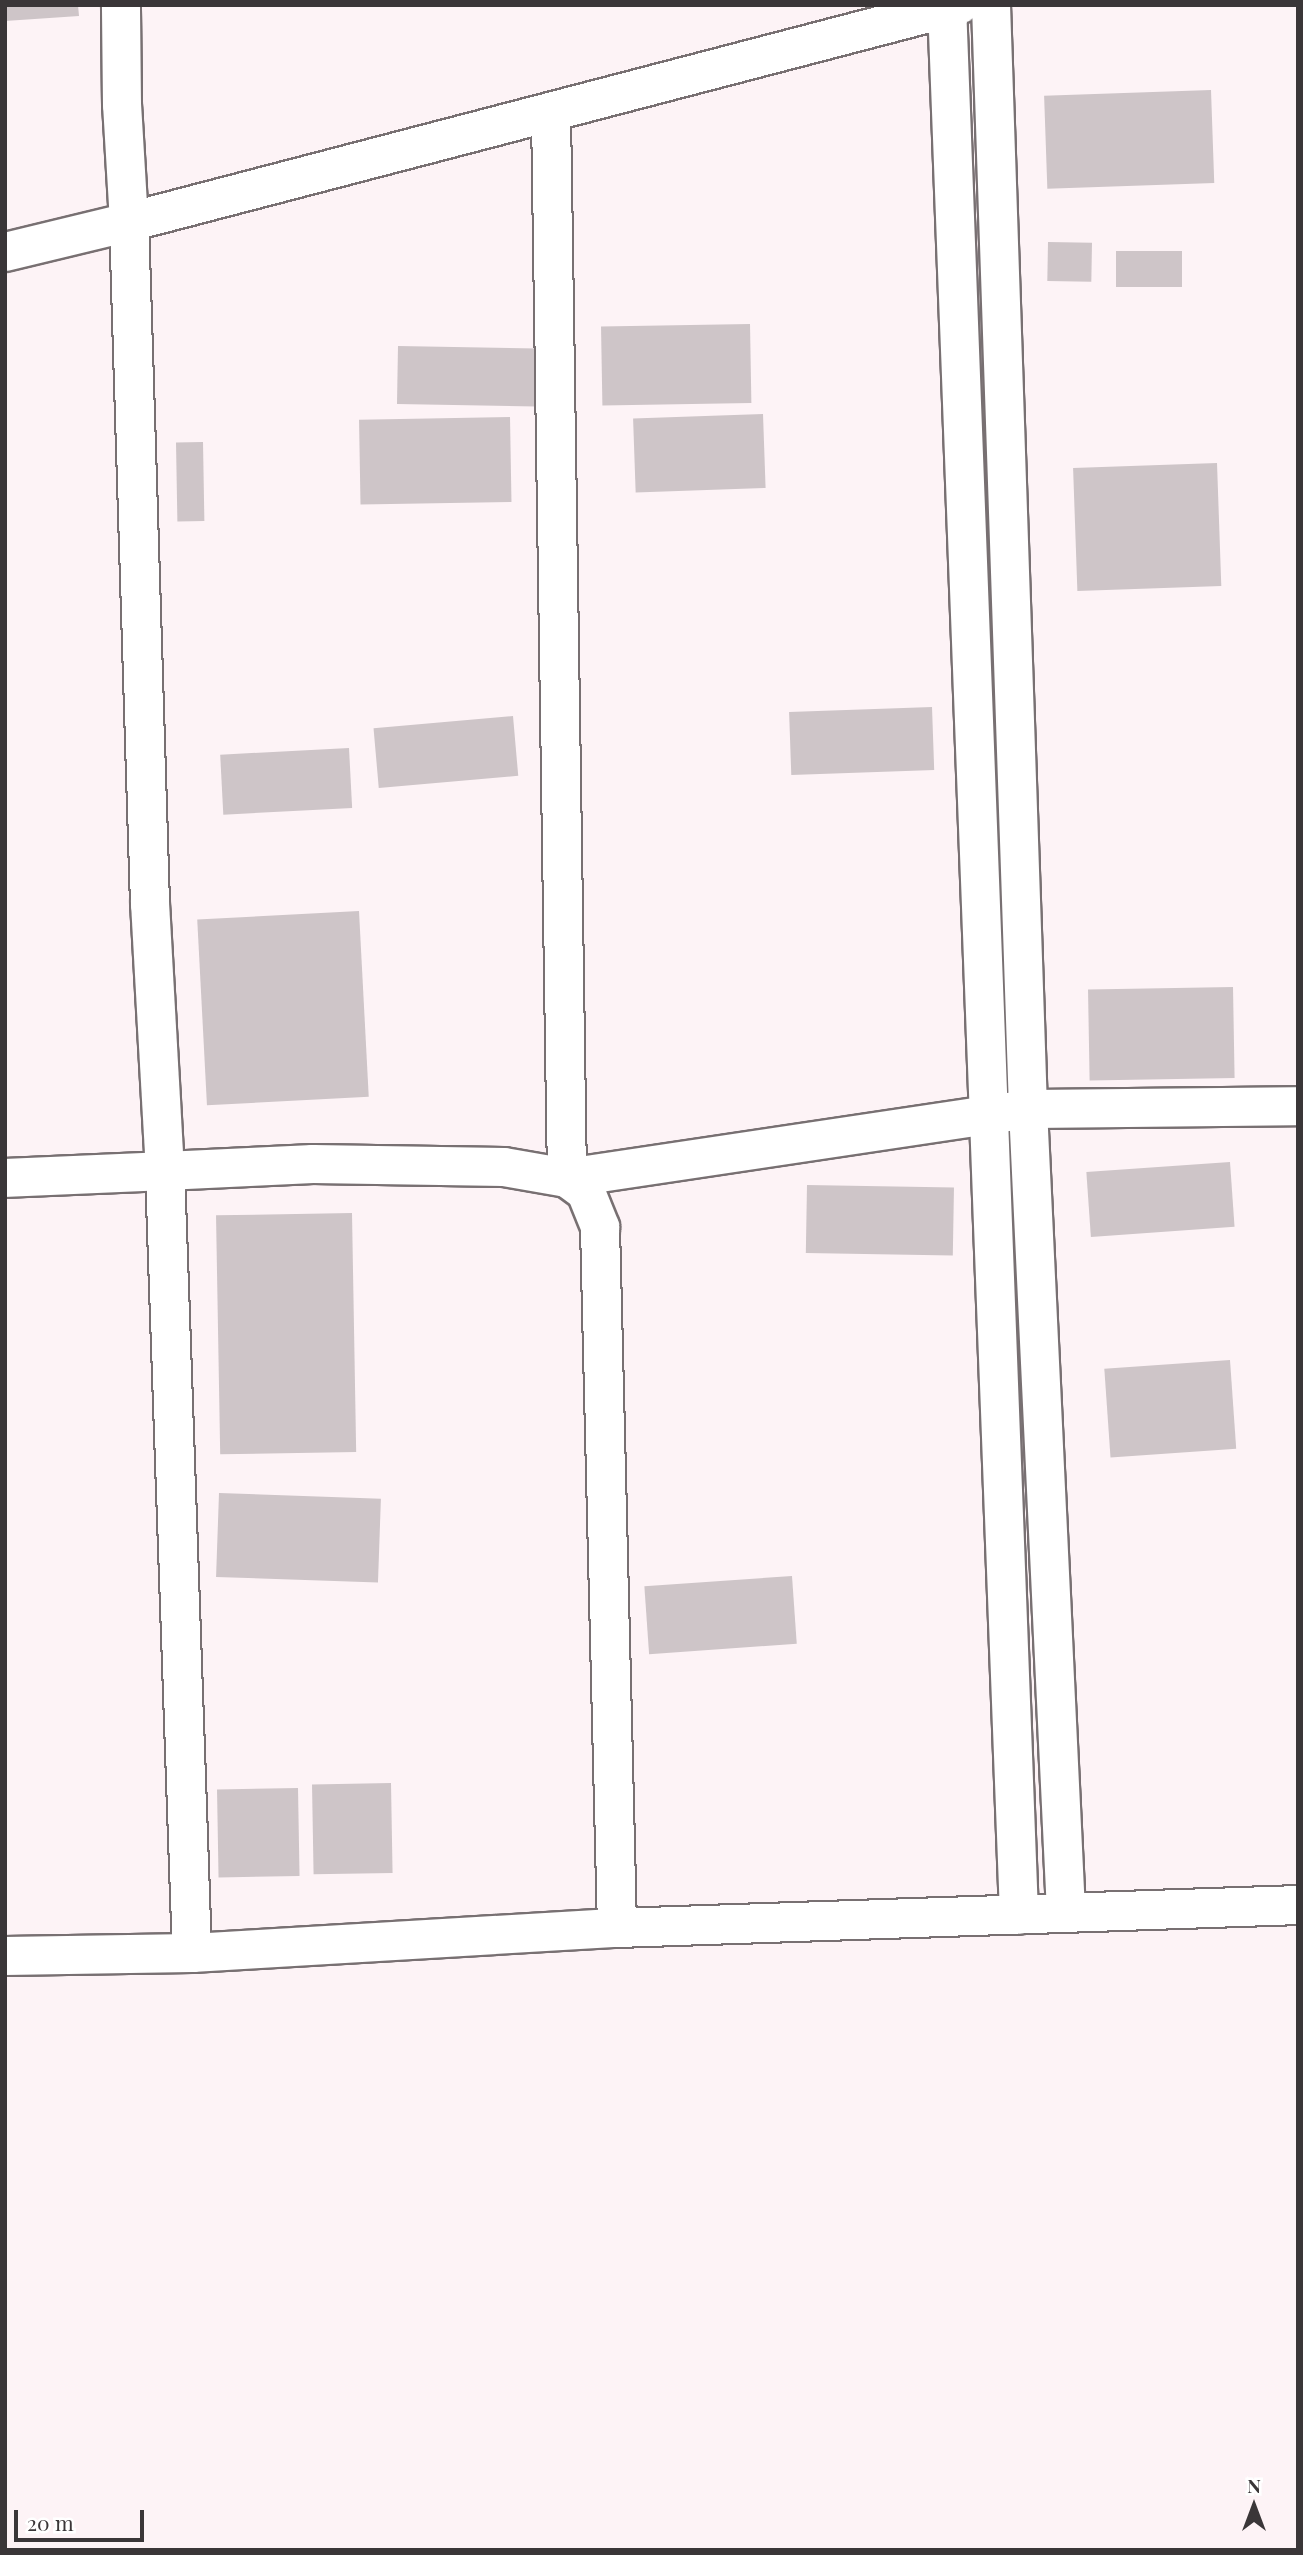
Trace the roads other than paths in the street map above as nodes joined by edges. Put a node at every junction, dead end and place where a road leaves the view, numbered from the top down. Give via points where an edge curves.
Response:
1 (121, 5) edge
2 (991, 5) edge
3 (951, 6) edge
4 (551, 112) junction
5 (129, 222) junction
6 (5, 252) edge
7 (1298, 1106) edge
8 (1028, 1109) junction
9 (989, 1114) junction
10 (164, 1171) junction
11 (5, 1178) edge
12 (567, 1178) junction
13 (1298, 1905) edge
14 (1066, 1913) junction
15 (1019, 1915) junction
16 (617, 1928) junction
17 (192, 1953) junction
18 (5, 1956) edge

1 - 5 street
2 - 8 street
3 - 4 street
3 - 9 street
4 - 5 street
4 - 12 street
5 - 6 street
5 - 10 street via 150,904
7 - 8 street
8 - 9 street
8 - 14 street
9 - 12 street
9 - 15 street
10 - 11 street
10 - 12 street via 313,1164 504,1167
10 - 17 street
12 - 16 street via 586,1192 600,1227
13 - 14 street
14 - 15 street
15 - 16 street
16 - 17 street
17 - 18 street

